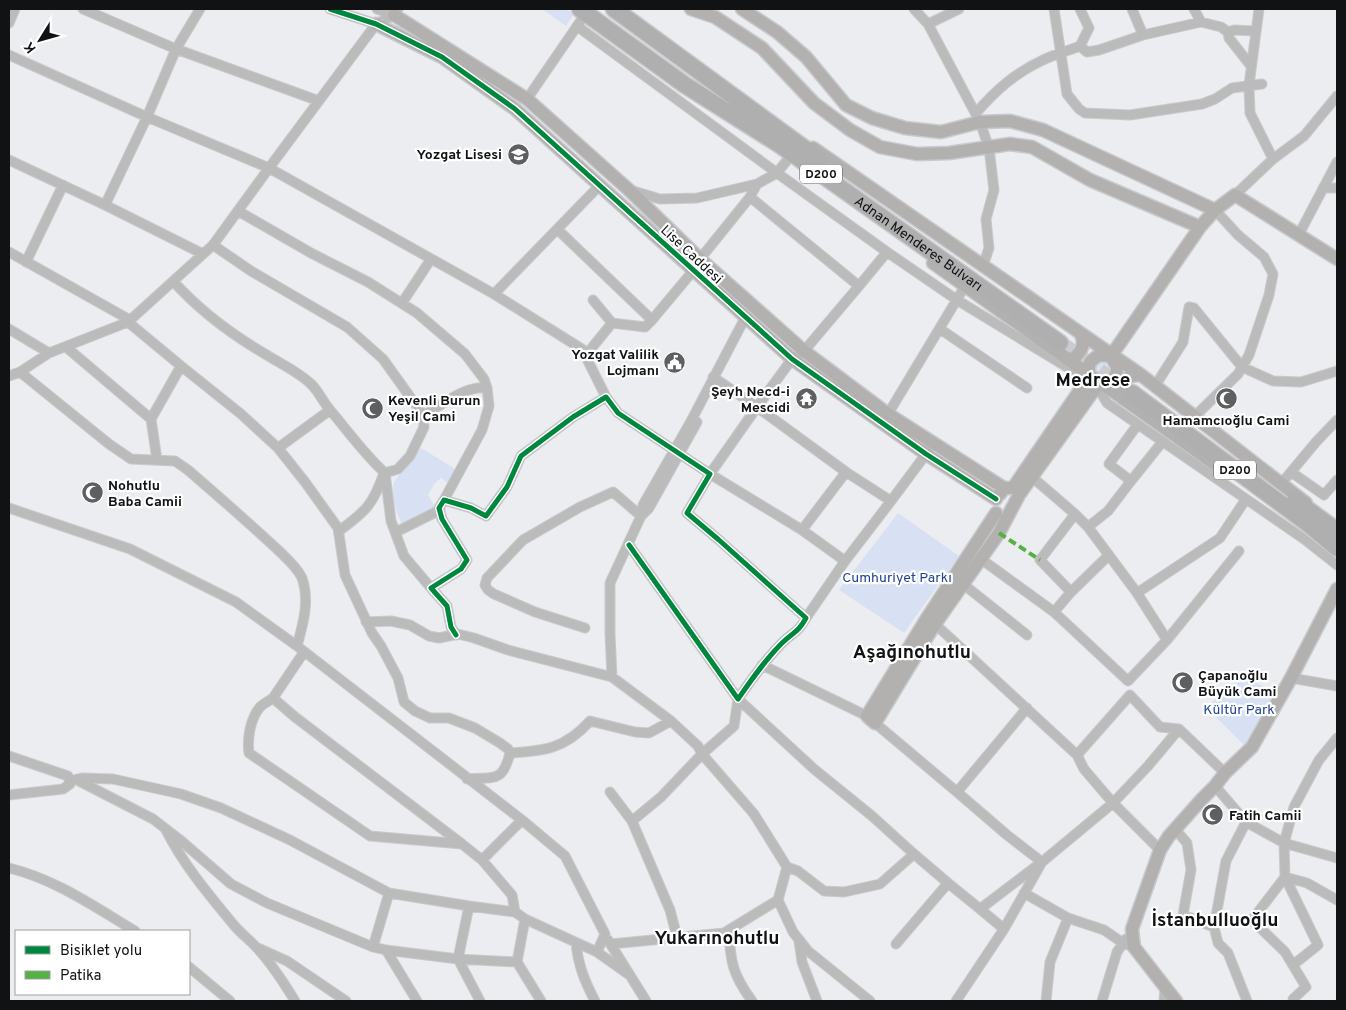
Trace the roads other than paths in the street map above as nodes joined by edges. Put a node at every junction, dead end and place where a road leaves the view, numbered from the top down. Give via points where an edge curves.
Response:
1 (15, 9) edge
2 (82, 9) edge
3 (200, 9) edge
4 (330, 9) edge
5 (377, 9) edge
6 (691, 9) edge
7 (742, 9) edge
8 (914, 9) edge
9 (959, 9) edge
10 (1054, 9) edge
11 (1080, 9) edge
12 (1132, 9) edge
13 (1194, 9) edge
14 (1260, 9) edge
15 (620, 10) edge
16 (396, 12) edge
17 (581, 16) edge
18 (1201, 22) junction
19 (9, 23) edge
20 (376, 24) junction
21 (928, 24) junction
22 (1256, 31) junction
23 (1228, 32) junction
24 (1143, 35) junction
25 (1080, 46) junction
26 (176, 49) junction
27 (672, 50) junction
28 (1062, 54) junction
29 (9, 55) edge
30 (1251, 66) junction
31 (1262, 84) dead end
32 (685, 85) junction
33 (1248, 85) junction
34 (1337, 96) edge
35 (527, 99) junction
36 (319, 101) junction
37 (147, 117) junction
38 (978, 117) junction
39 (989, 148) junction
40 (788, 159) junction
41 (1273, 159) junction
42 (9, 160) edge
43 (1337, 162) edge
44 (269, 168) junction
45 (776, 173) junction
46 (600, 184) junction
47 (757, 184) junction
48 (62, 185) junction
49 (1323, 188) junction
50 (1337, 188) edge
51 (629, 190) junction
52 (1235, 195) junction
53 (750, 197) junction
54 (105, 205) junction
55 (1215, 210) junction
56 (238, 211) junction
57 (1200, 227) junction
58 (558, 229) junction
59 (1298, 236) junction
60 (213, 245) junction
61 (9, 252) edge
62 (887, 252) junction
63 (203, 254) junction
64 (700, 258) junction
65 (431, 259) junction
66 (1337, 259) edge
67 (26, 262) junction
68 (982, 266) junction
69 (693, 271) junction
70 (173, 281) junction
71 (859, 286) junction
72 (965, 286) junction
73 (494, 294) junction
74 (593, 300) dead end
75 (957, 300) junction
76 (402, 303) junction
77 (652, 320) junction
78 (747, 320) junction
79 (129, 321) junction
80 (612, 323) junction
81 (9, 329) edge
82 (940, 329) junction
83 (1069, 337) junction
84 (66, 347) junction
85 (804, 351) junction
86 (49, 353) junction
87 (586, 355) junction
88 (1111, 356) junction
89 (792, 359) junction
90 (1067, 359) junction
91 (181, 366) junction
92 (1242, 367) junction
93 (1337, 371) edge
94 (20, 372) junction
95 (9, 376) edge
96 (716, 379) junction
97 (1094, 381) junction
98 (1155, 386) junction
99 (487, 388) junction
100 (1027, 388) dead end
101 (1133, 388) junction
102 (606, 397) junction
103 (757, 407) junction
104 (330, 410) junction
105 (888, 414) junction
106 (423, 415) junction
107 (1194, 417) junction
108 (151, 419) junction
109 (1337, 420) edge
110 (1138, 424) junction
111 (1163, 441) junction
112 (932, 442) junction
113 (278, 448) junction
114 (678, 452) junction
115 (926, 454) junction
116 (157, 460) junction
117 (846, 472) junction
118 (1291, 472) junction
119 (384, 473) junction
120 (710, 474) junction
121 (1032, 477) junction
122 (1337, 480) edge
123 (1132, 481) junction
124 (1281, 484) junction
125 (1012, 490) junction
126 (996, 499) junction
127 (1246, 499) junction
128 (444, 500) junction
129 (891, 501) junction
130 (9, 508) edge
131 (440, 510) junction
132 (1075, 514) junction
133 (1001, 515) junction
134 (642, 516) junction
135 (1088, 527) junction
136 (1337, 529) edge
137 (802, 530) junction
138 (339, 531) junction
139 (396, 532) junction
140 (629, 545) junction
141 (1337, 550) edge
142 (1240, 551) dead end
143 (1110, 555) junction
144 (981, 559) junction
145 (845, 561) junction
146 (1337, 565) edge
147 (964, 584) junction
148 (431, 588) junction
149 (1337, 589) edge
150 (1071, 592) junction
151 (1136, 593) junction
152 (1337, 596) edge
153 (1054, 612) junction
154 (1325, 613) junction
155 (806, 618) junction
156 (366, 622) junction
157 (935, 624) junction
158 (585, 628) dead end
159 (456, 635) junction
160 (1027, 635) dead end
161 (1167, 640) junction
162 (301, 649) junction
163 (762, 665) junction
164 (612, 677) junction
165 (1291, 678) junction
166 (1128, 681) junction
167 (1337, 686) edge
168 (1130, 695) junction
169 (273, 698) junction
170 (738, 698) junction
171 (1027, 708) junction
172 (871, 720) junction
173 (671, 721) junction
174 (1179, 729) junction
175 (1337, 738) edge
176 (510, 753) junction
177 (702, 754) junction
178 (1077, 755) junction
179 (9, 756) edge
180 (1225, 773) junction
181 (467, 778) junction
182 (79, 779) junction
183 (69, 781) junction
184 (1215, 786) junction
185 (610, 792) dead end
186 (957, 792) junction
187 (9, 795) edge
188 (1113, 803) junction
189 (522, 820) junction
190 (632, 821) junction
191 (1246, 822) junction
192 (165, 828) junction
193 (1175, 830) junction
194 (462, 844) junction
195 (1284, 844) junction
196 (1160, 850) junction
197 (914, 854) junction
198 (1337, 858) edge
199 (482, 860) junction
200 (1042, 862) junction
201 (787, 867) junction
202 (9, 868) edge
203 (1285, 877) junction
204 (948, 883) junction
205 (389, 893) junction
206 (1024, 893) junction
207 (778, 900) junction
208 (1337, 900) edge
209 (469, 906) junction
210 (980, 909) junction
211 (515, 912) junction
212 (1068, 918) junction
213 (525, 919) junction
214 (1214, 927) junction
215 (1004, 929) junction
216 (133, 930) edge
217 (729, 930) junction
218 (605, 934) junction
219 (677, 937) junction
220 (799, 940) junction
221 (576, 943) junction
222 (611, 944) junction
223 (896, 944) dead end
224 (1129, 945) junction
225 (373, 947) junction
226 (257, 948) junction
227 (386, 950) junction
228 (597, 952) junction
229 (458, 958) junction
230 (517, 962) junction
231 (1293, 965) junction
232 (190, 968) edge
233 (628, 974) junction
234 (1165, 987) junction
235 (1293, 1000) edge
236 (230, 1001) edge
237 (295, 1001) edge
238 (346, 1001) edge
239 (417, 1001) edge
240 (480, 1001) edge
241 (541, 1001) edge
242 (595, 1001) edge
243 (646, 1001) edge
244 (752, 1001) edge
245 (817, 1001) edge
246 (870, 1001) edge
247 (956, 1001) edge
248 (1046, 1001) edge
249 (1102, 1001) edge
250 (1164, 1001) edge
251 (1176, 1001) edge
252 (1247, 1001) edge

1 - 19 street
2 - 26 street
3 - 26 street
4 - 20 street
5 - 16 street
6 - 39 street via 715,17 762,48 814,103 880,147 917,154
7 - 38 street via 806,57 846,105 872,118 905,128 941,132
8 - 21 street
9 - 21 street
10 - 28 street
11 - 25 street via 1088,28
12 - 24 street
13 - 18 street
14 - 22 street
15 - 27 highway, Adnan Menderes Bulvarı / D200
16 - 20 street
16 - 35 street, Lise Caddesi
17 - 32 highway, Adnan Menderes Bulvarı / D200
17 - 35 street
17 - 45 street
18 - 23 street
18 - 24 street
20 - 36 street
20 - 46 street, Lise Caddesi via 442,56 515,109
21 - 38 street
22 - 23 street
22 - 30 street
23 - 30 street via 1229,38
24 - 25 street via 1100,50 1087,52
25 - 28 street
26 - 36 street
26 - 37 street
27 - 68 street
27 - 83 highway, Adnan Menderes Bulvarı / D200
28 - 33 street via 1067,94 1085,113 1130,115 1202,104 1232,88
28 - 38 street via 1044,59 996,90
29 - 37 street
30 - 33 street
31 - 33 street
32 - 40 street
32 - 83 highway, Adnan Menderes Bulvarı / D200
33 - 41 street via 1250,113
34 - 41 street via 1304,136
35 - 51 street, Lise Caddesi
36 - 44 street
37 - 44 street
37 - 54 street
38 - 39 street
38 - 55 street via 1043,130
39 - 57 street via 1010,144 1032,147 1090,180
39 - 68 street via 994,190 986,220 989,248
40 - 45 street
40 - 72 street
41 - 52 street
42 - 48 street
43 - 49 street
44 - 56 street
44 - 65 street
45 - 47 street
45 - 62 street
46 - 58 street
46 - 69 street, Lise Caddesi
47 - 51 street via 697,198 660,198
47 - 53 street
48 - 54 street
48 - 67 street
49 - 50 street
49 - 59 street
51 - 64 street, Lise Caddesi
52 - 55 street
52 - 59 street
53 - 64 street
53 - 71 street
54 - 63 street
55 - 57 street
55 - 92 street via 1264,256 1273,274 1252,346
56 - 60 street
56 - 76 street
57 - 88 street
58 - 73 street
58 - 77 street
59 - 66 street
60 - 63 street
60 - 106 street via 347,327 383,359
61 - 67 street
62 - 71 street
62 - 75 street
63 - 70 street
64 - 69 street
64 - 85 street, Lise Caddesi
65 - 73 street
65 - 76 street
67 - 79 street
68 - 83 street
69 - 77 street
69 - 78 street, Lise Caddesi
70 - 79 street
70 - 104 street via 194,304 243,341 308,381
71 - 85 street
72 - 75 street
72 - 90 street
73 - 87 street via 582,349
74 - 80 street
75 - 82 street
75 - 97 street
76 - 99 street via 465,354
77 - 80 street via 645,327
78 - 89 street, Lise Caddesi
78 - 96 street
79 - 84 street
79 - 91 street
80 - 87 street
81 - 86 street
82 - 100 street
82 - 105 street
83 - 88 street
83 - 90 street via 1084,340 1082,349 1074,358
84 - 86 street
84 - 108 street
85 - 89 street
85 - 105 street, Lise Caddesi
86 - 94 street
87 - 102 street
88 - 97 street via 1099,355 1090,362
88 - 97 street via 1117,367 1114,378 1109,382
88 - 101 street
89 - 103 street
89 - 115 street, Lise Caddesi
90 - 97 street
91 - 108 street
91 - 113 street
92 - 93 street via 1273,381 1301,382
92 - 98 street via 1194,308 1189,307 1183,342
92 - 107 street
94 - 95 street
94 - 116 street via 131,459
96 - 103 street
96 - 114 street
97 - 101 street
97 - 110 street via 1107,402
97 - 121 street
97 - 125 street
98 - 101 street
98 - 107 street
99 - 106 street via 454,396
99 - 128 street via 489,406 482,430
101 - 136 highway, D200
101 - 141 highway, D200
102 - 114 street via 618,413
102 - 128 street via 520,456 507,487 486,516
103 - 117 street
103 - 120 street
104 - 113 street
104 - 119 street
105 - 112 street, Lise Caddesi
106 - 119 street via 424,427 410,456 398,469
107 - 124 street
108 - 116 street
109 - 118 street
110 - 111 street
110 - 123 street via 1109,464
111 - 123 street
111 - 127 street
112 - 115 street
112 - 125 street, Lise Caddesi
113 - 138 street
114 - 120 street
114 - 134 street
115 - 126 street, Lise Caddesi
115 - 129 street
116 - 162 street via 175,461 188,470 265,537 302,577 307,601
117 - 129 street
117 - 137 street
118 - 122 street via 1324,495
118 - 124 street
119 - 138 street via 377,494 364,513
119 - 139 street via 391,521
120 - 137 street
120 - 155 street via 687,513
121 - 125 street
121 - 132 street
123 - 135 street via 1108,510
124 - 136 street
125 - 126 street
125 - 133 street
126 - 133 street
127 - 146 street
127 - 151 street via 1220,538
128 - 131 street
129 - 145 street
130 - 162 street via 130,549 236,602
131 - 139 street
131 - 148 street via 442,519 468,560 461,569
132 - 135 street
132 - 150 street via 1040,560
133 - 144 street via 999,533
133 - 172 street via 927,618
134 - 140 street
134 - 158 street via 613,492 523,540 487,578 485,585 494,594 535,612
135 - 143 street
137 - 145 street
138 - 156 street via 345,576
139 - 148 street via 404,556
140 - 164 street via 610,584
140 - 170 street
142 - 161 street
143 - 150 street
143 - 151 street
144 - 147 street
144 - 153 street
145 - 155 street
147 - 157 street
147 - 160 street
148 - 159 street via 447,606 451,628
149 - 154 street
150 - 153 street
151 - 161 street
152 - 154 street
153 - 166 street
154 - 165 street
155 - 163 street via 800,630 784,641
156 - 159 street via 391,621 410,625 439,638
156 - 176 street via 398,678 404,702 430,718 448,718 475,728
157 - 171 street
157 - 172 street
159 - 164 street
161 - 166 street
162 - 169 street
162 - 181 street
163 - 170 street
163 - 172 street
164 - 173 street
165 - 167 street
165 - 180 street via 1252,747
166 - 168 street
168 - 174 street via 1160,727
168 - 178 street
169 - 194 street
169 - 194 street via 260,707 253,722 249,753 370,836
170 - 177 street via 734,726
170 - 197 street via 814,769
171 - 178 street
171 - 186 street
172 - 186 street
173 - 176 street via 649,733 590,721 570,739 550,749
173 - 177 street via 698,746
174 - 180 street
174 - 188 street
175 - 195 street via 1319,760 1294,807
176 - 181 street via 502,773 489,780
177 - 190 street via 661,798
177 - 201 street via 754,814
178 - 188 street via 1084,769
179 - 183 street via 68,776
180 - 184 street
181 - 189 street
182 - 183 street
182 - 192 street
182 - 205 street via 112,779 181,794 221,808 290,840
183 - 187 street via 70,784 63,789
184 - 191 street
184 - 193 street
185 - 190 street
186 - 200 street
188 - 196 street
188 - 200 street
189 - 199 street
189 - 218 street via 565,856
190 - 219 street via 670,910
191 - 195 street
191 - 214 street via 1226,861
192 - 225 street via 231,884 267,903
192 - 226 street via 175,848 210,895
193 - 196 street
193 - 214 street via 1186,843 1191,870 1183,915
194 - 199 street
195 - 198 street
195 - 203 street
196 - 224 street
197 - 201 street via 880,884 844,892 824,892 798,871
197 - 204 street
199 - 211 street via 512,895
200 - 206 street
200 - 210 street
201 - 207 street
202 - 216 street via 23,871 81,898
203 - 208 street via 1307,883
203 - 231 street via 1318,945
203 - 231 street via 1252,920 1285,952
204 - 210 street
204 - 223 street
205 - 209 street
205 - 225 street
206 - 212 street
206 - 215 street
207 - 217 street
207 - 220 street
209 - 211 street
209 - 229 street
210 - 215 street
211 - 213 street
212 - 224 street via 1104,930
212 - 248 street via 1050,962
213 - 221 street
213 - 230 street
214 - 252 street via 1218,943 1228,953
215 - 247 street
217 - 219 street
217 - 244 street via 734,973
218 - 222 street
218 - 228 street
219 - 222 street
220 - 245 street via 802,962
220 - 246 street
221 - 228 street
221 - 242 street via 582,974
222 - 233 street
224 - 234 street
224 - 249 street via 1117,952
225 - 227 street
226 - 237 street
226 - 238 street via 287,961
227 - 229 street
227 - 239 street
228 - 233 street
229 - 230 street
229 - 240 street
230 - 241 street
231 - 235 street via 1306,987
232 - 236 street
233 - 243 street
234 - 250 street
234 - 251 street

